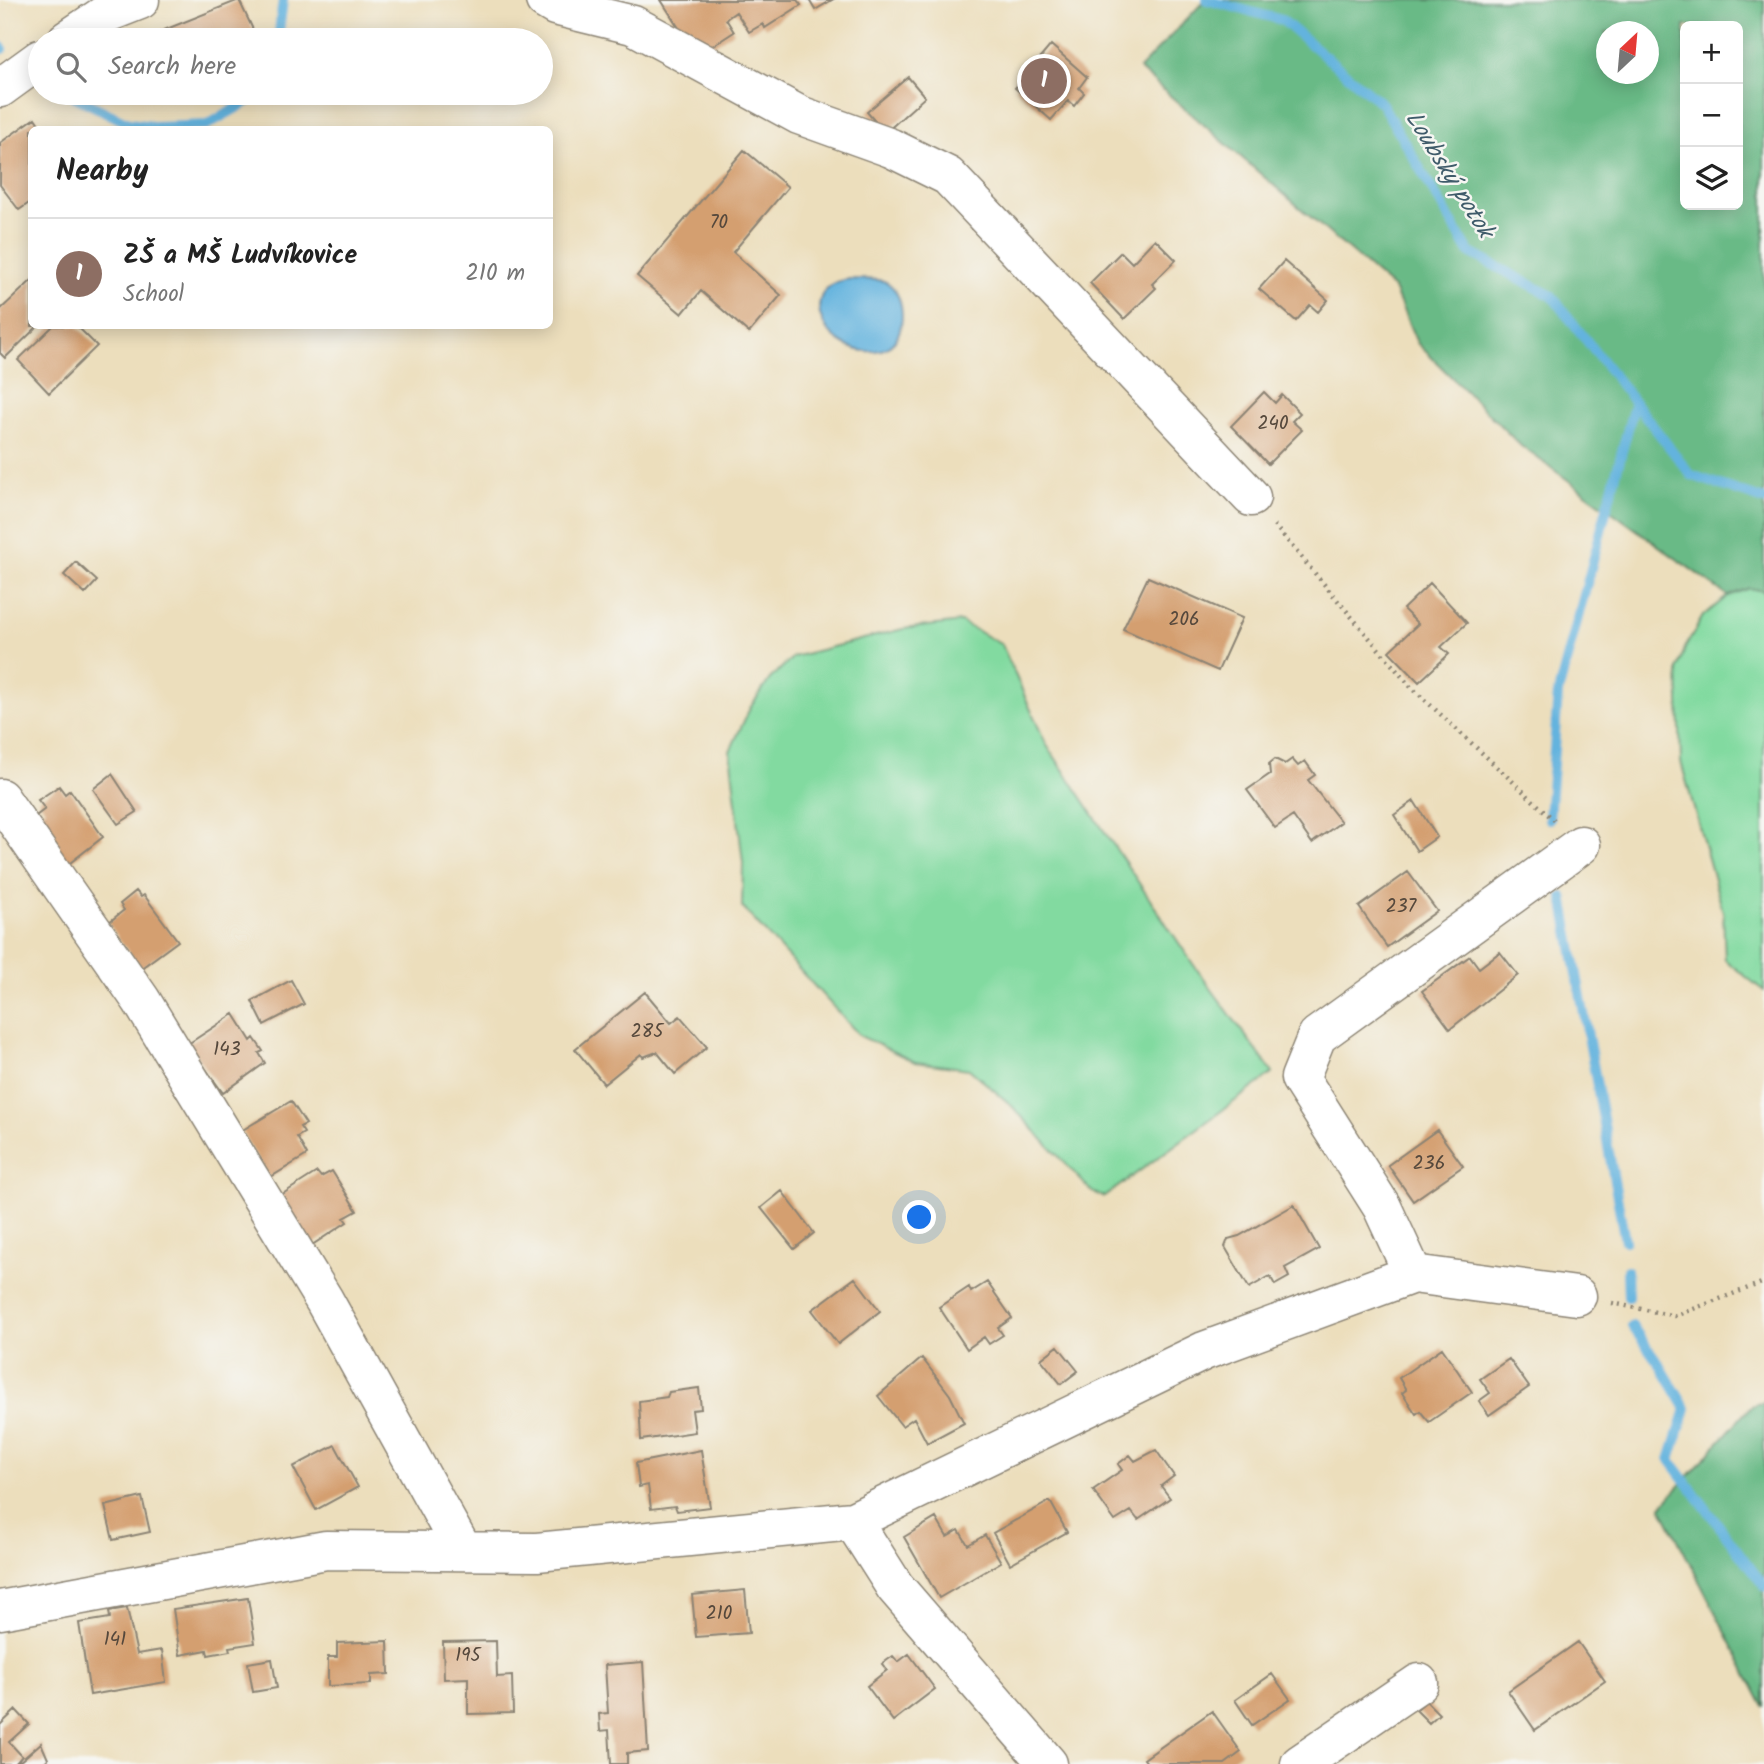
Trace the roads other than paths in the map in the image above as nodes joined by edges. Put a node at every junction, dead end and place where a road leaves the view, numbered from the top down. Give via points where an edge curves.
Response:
1 (140, 0) edge
2 (545, 0) edge
3 (85, 28) edge
4 (28, 68) edge
5 (0, 88) edge
6 (1251, 498) road end
7 (0, 798) edge
8 (1581, 845) road end
9 (1413, 1274) junction
10 (1577, 1296) road end
11 (853, 1521) junction
12 (463, 1551) junction
13 (0, 1610) edge
14 (1419, 1683) dead end
15 (1048, 1764) edge
16 (1300, 1764) edge

1 - 3 street
2 - 6 street via 633,25 799,116 891,148 947,176
4 - 5 street
7 - 12 street via 148,1012 324,1300
8 - 9 street via 1317,1036 1300,1078 1382,1207
9 - 10 street
9 - 11 street via 1204,1351
11 - 12 street via 537,1552
11 - 15 street via 895,1587
12 - 13 street via 326,1550
14 - 16 street

